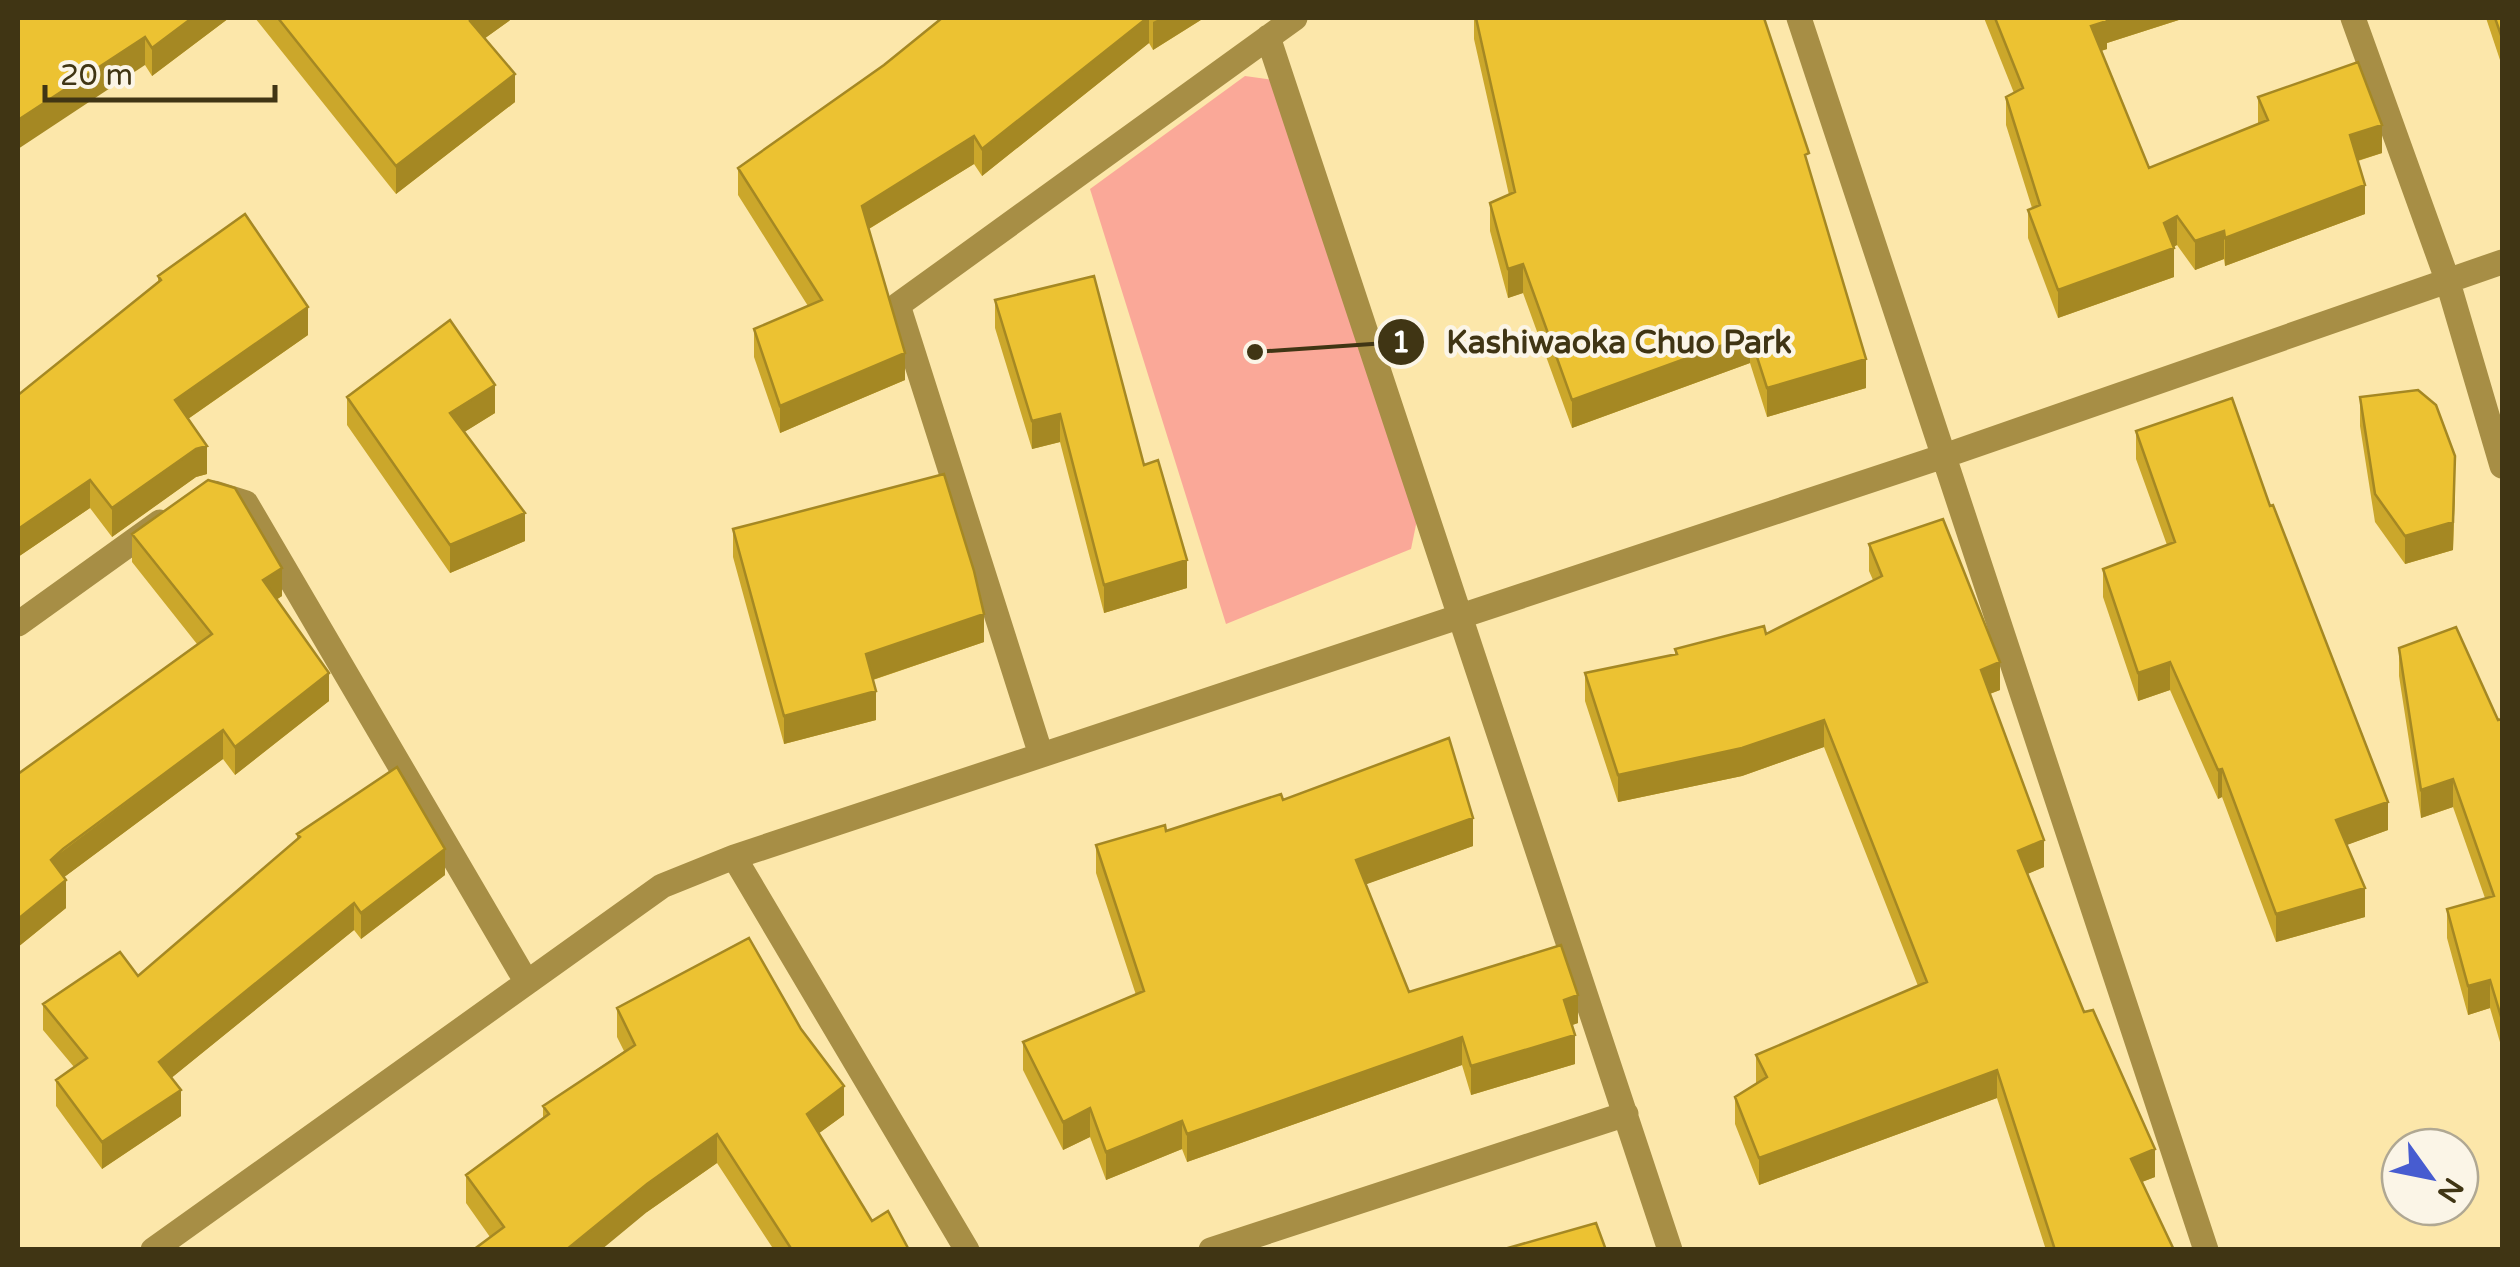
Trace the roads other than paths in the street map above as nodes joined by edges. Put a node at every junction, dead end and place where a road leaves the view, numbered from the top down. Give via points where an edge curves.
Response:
1 (1295, 18) edge
2 (1800, 18) edge
3 (2353, 18) edge
4 (1268, 37) junction
5 (2502, 262) edge
6 (2447, 279) junction
7 (1944, 456) junction
8 (2502, 466) edge
9 (1462, 617) junction
10 (18, 624) edge
11 (1041, 754) junction
12 (734, 856) junction
13 (526, 981) junction
14 (1626, 1114) junction
15 (153, 1250) edge
16 (966, 1250) edge
17 (1211, 1250) edge
18 (1670, 1250) edge
19 (2206, 1250) edge

1 - 4 street
2 - 7 street
3 - 6 street
4 - 9 street
4 - 11 street via 898,306
5 - 6 street
6 - 7 street
6 - 8 street
7 - 9 street
7 - 19 street
9 - 11 street
9 - 14 street
10 - 13 street via 205,490 246,503
11 - 12 street
12 - 13 street via 662,886
12 - 16 street
13 - 15 street
14 - 17 street
14 - 18 street

